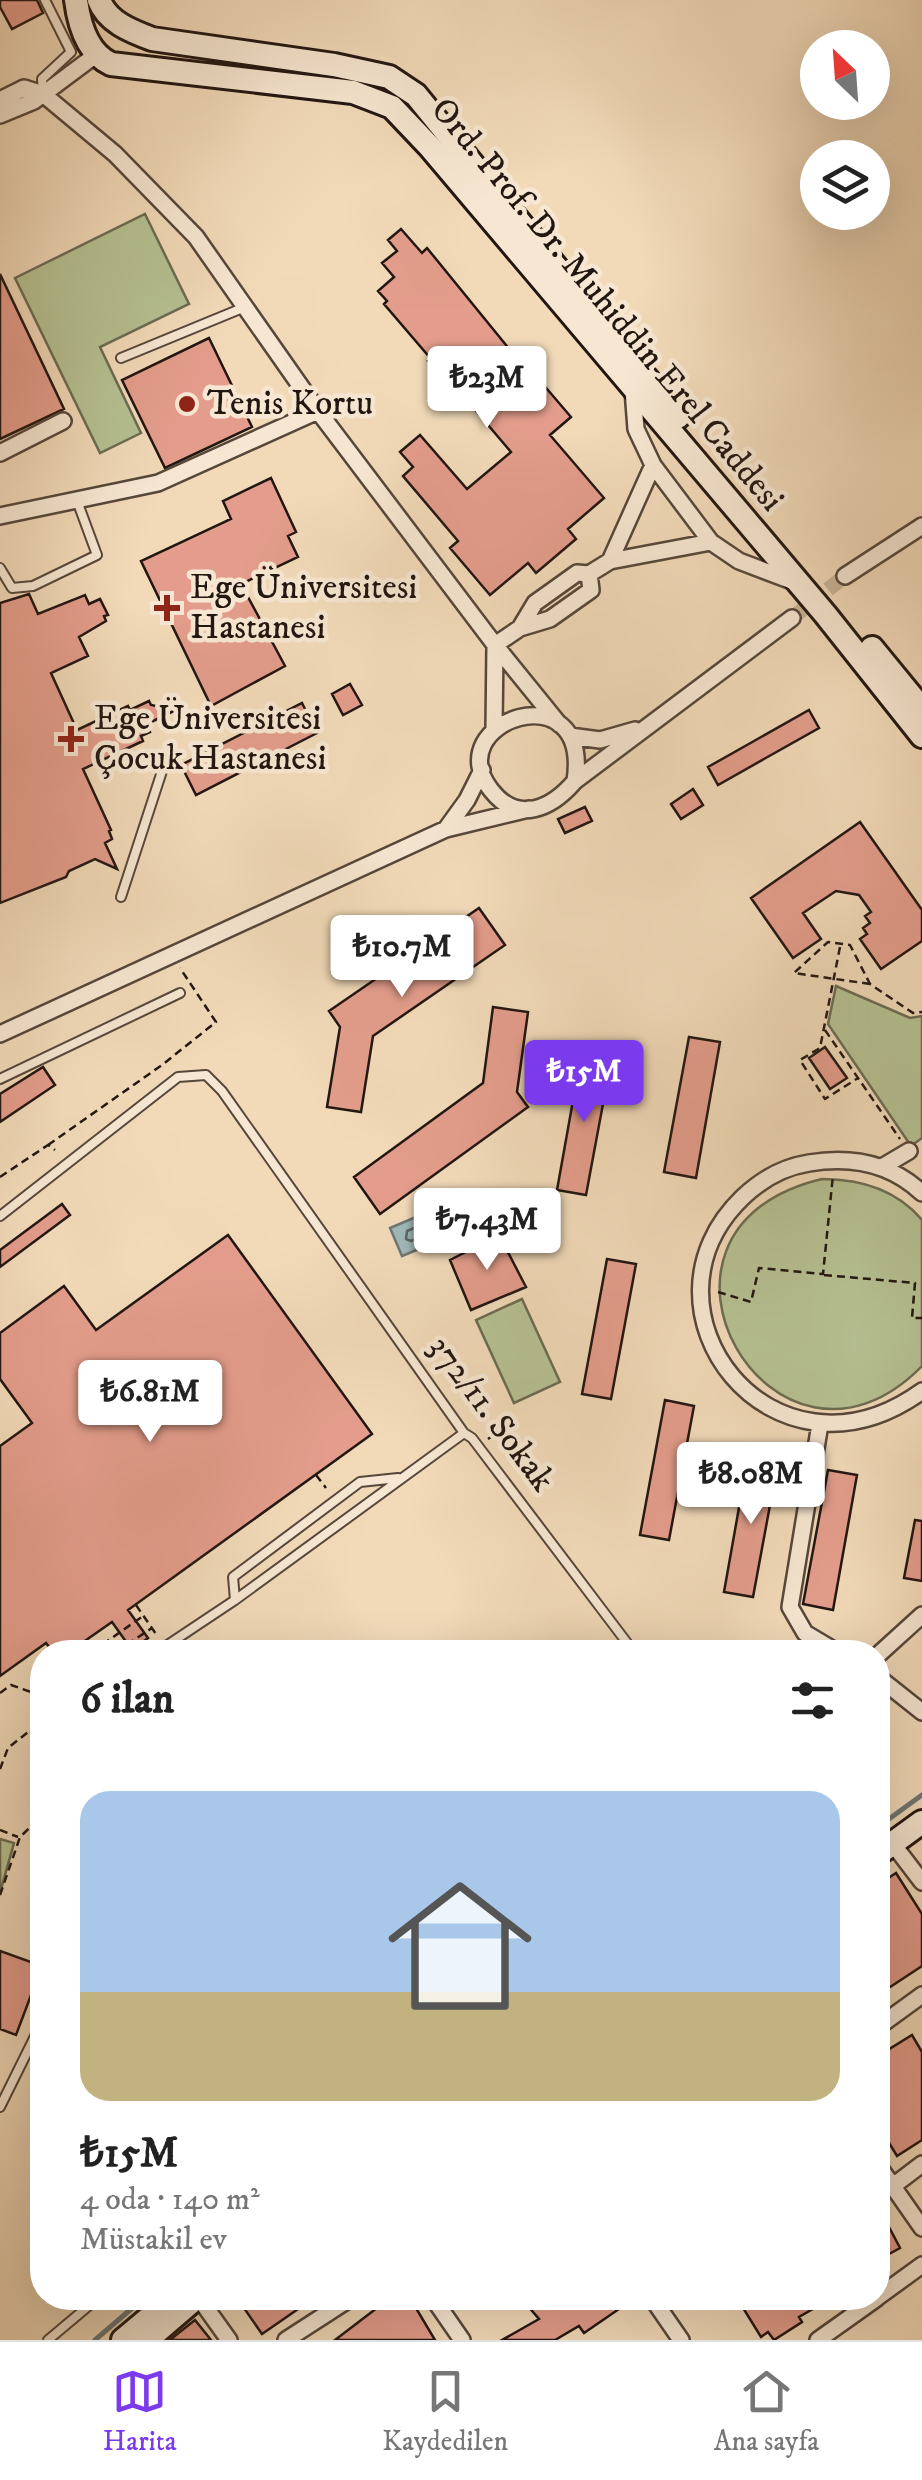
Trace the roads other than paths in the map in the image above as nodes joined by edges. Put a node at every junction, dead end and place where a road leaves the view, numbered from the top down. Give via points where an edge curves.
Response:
1 (45, 0) edge
2 (76, 0) edge
3 (99, 0) edge
4 (124, 27) junction
5 (99, 53) junction
6 (43, 94) junction
7 (0, 100) edge
8 (0, 115) edge
9 (244, 307) junction
10 (122, 358) dead end
11 (632, 387) junction
12 (318, 411) junction
13 (63, 421) dead end
14 (0, 452) edge
15 (653, 465) junction
16 (76, 498) junction
17 (0, 516) edge
18 (922, 526) edge
19 (711, 542) junction
20 (610, 561) junction
21 (0, 568) edge
22 (845, 576) tunnel mouth
23 (796, 582) junction
24 (792, 618) tunnel mouth
25 (495, 645) junction
26 (922, 709) edge
27 (644, 728) junction
28 (494, 729) junction
29 (565, 730) junction
30 (922, 736) edge
31 (164, 762) dead end
32 (482, 770) junction
33 (575, 780) junction
34 (529, 810) junction
35 (446, 829) junction
36 (121, 897) dead end
37 (180, 993) dead end
38 (0, 1034) edge
39 (0, 1079) edge
40 (909, 1151) road end
41 (882, 1167) junction
42 (922, 1192) edge
43 (0, 1216) edge
44 (922, 1391) edge
45 (820, 1424) junction
46 (464, 1434) junction
47 (400, 1478) junction
48 (235, 1600) junction
49 (922, 1615) edge
50 (175, 1640) edge
51 (625, 1640) edge
52 (817, 1640) edge
53 (890, 1643) edge
54 (890, 1687) edge
55 (922, 1712) edge
56 (922, 1822) edge
57 (922, 1842) edge
58 (891, 1852) edge
59 (922, 1882) edge
60 (922, 1996) edge
61 (890, 2019) edge
62 (30, 2046) edge
63 (0, 2107) edge
64 (922, 2164) edge
65 (890, 2183) edge
66 (892, 2186) junction
67 (922, 2228) edge
68 (922, 2265) edge
69 (890, 2288) edge
70 (84, 2310) edge
71 (159, 2310) edge
72 (184, 2310) edge
73 (207, 2310) edge
74 (333, 2310) edge
75 (441, 2310) edge
76 (660, 2310) edge
77 (859, 2310) edge
78 (48, 2340) edge
79 (123, 2340) edge
80 (148, 2340) edge
81 (229, 2340) edge
82 (286, 2340) edge
83 (462, 2340) edge
84 (681, 2340) edge
85 (818, 2340) edge

1 - 6 lane via 71,52 42,79
2 - 5 main road via 79,22
3 - 4 main road via 103,12
4 - 5 main road
4 - 26 main road, Ord. Prof. Dr. Muhiddin Erel Caddesi via 198,48 334,65 388,78 416,95
5 - 6 street
5 - 11 main road, Ord. Prof. Dr. Muhiddin Erel Caddesi via 353,92 392,107
6 - 7 street via 24,88
6 - 8 street
6 - 9 street via 196,236
9 - 10 lane
9 - 12 street
11 - 15 street via 636,429
11 - 23 main road, Ord. Prof. Dr. Muhiddin Erel Caddesi
12 - 16 street via 158,483
12 - 25 street
13 - 14 street
15 - 19 street
15 - 20 street
16 - 17 street
16 - 21 lane via 97,555 33,586 12,588
18 - 22 street
19 - 20 street
19 - 23 street via 739,562
20 - 25 street via 590,574 577,573 535,603 520,628
23 - 30 main road, Ord. Prof. Dr. Muhiddin Erel Caddesi
24 - 27 street
25 - 28 street
25 - 29 street
27 - 29 street via 600,740
27 - 33 street
28 - 29 street via 528,714
28 - 32 street
29 - 33 street via 576,752
31 - 36 lane
32 - 34 street via 498,798
32 - 35 street
33 - 34 street via 559,799
34 - 35 street
35 - 38 street
37 - 39 lane
40 - 41 street
41 - 42 street
41 - 45 street via 834,1159 794,1165 757,1183 728,1212 708,1247 701,1287 715,1352 758,1402
43 - 46 lane, 372/11. Sokak via 178,1077 206,1074
44 - 45 street via 896,1410 859,1423
45 - 52 street via 790,1607
46 - 47 lane
46 - 51 lane, 372/11. Sokak
47 - 48 lane
47 - 48 lane via 360,1482 233,1578
48 - 50 lane
49 - 53 street
54 - 55 street
56 - 58 main road
57 - 58 main road
58 - 59 street
60 - 61 street
62 - 63 lane
64 - 66 street
65 - 66 street
66 - 67 street
68 - 69 street
70 - 78 lane
71 - 79 main road
72 - 80 main road
73 - 81 street
74 - 82 street
75 - 83 street
76 - 84 street
77 - 85 street

